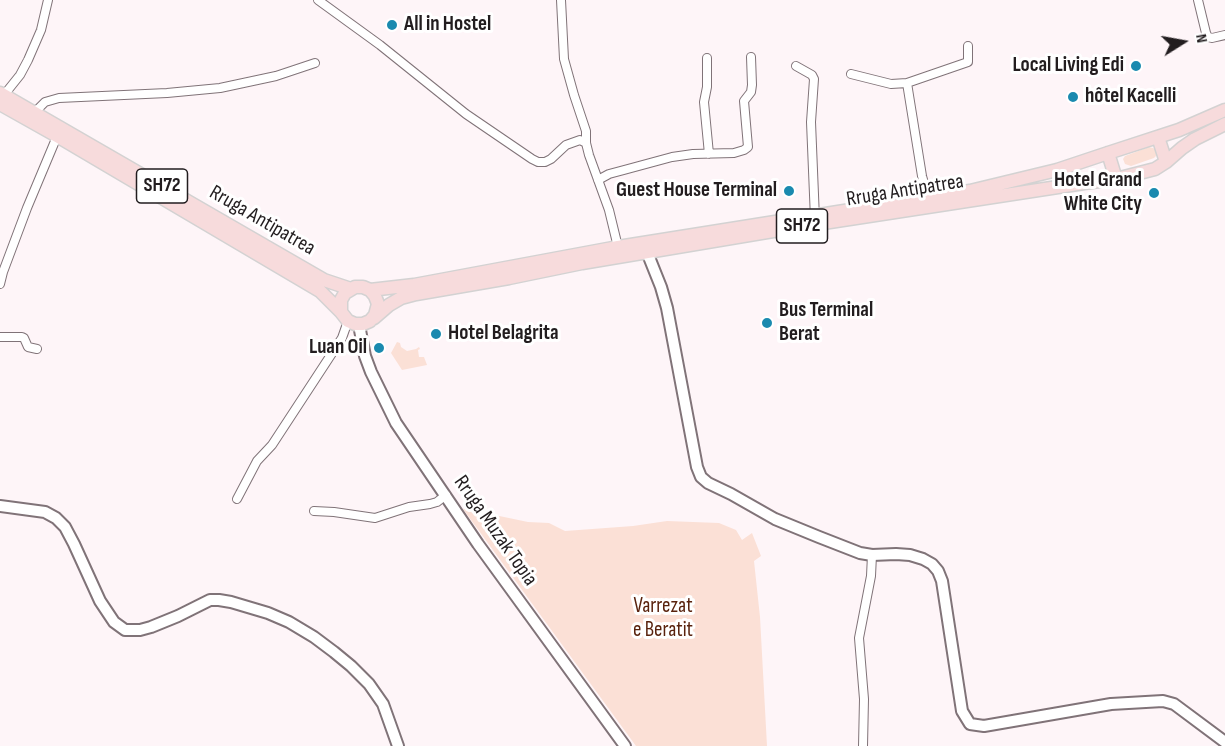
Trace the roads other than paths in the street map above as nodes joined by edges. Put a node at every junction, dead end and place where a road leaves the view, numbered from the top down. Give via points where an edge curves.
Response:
1 (48, 0) edge
2 (318, 0) edge
3 (561, 0) edge
4 (1198, 0) edge
5 (1225, 35) edge
6 (968, 46) dead end
7 (751, 57) dead end
8 (707, 58) dead end
9 (315, 63) dead end
10 (796, 66) dead end
11 (851, 74) dead end
12 (907, 83) junction
13 (1, 97) edge
14 (1225, 110) edge
15 (35, 112) junction
16 (1225, 124) edge
17 (60, 132) junction
18 (1158, 137) junction
19 (586, 143) junction
20 (1108, 153) junction
21 (709, 154) junction
22 (1166, 162) junction
23 (1116, 179) junction
24 (598, 180) junction
25 (970, 195) junction
26 (928, 197) junction
27 (815, 219) junction
28 (618, 247) junction
29 (647, 247) junction
30 (508, 273) junction
31 (0, 284) edge
32 (351, 289) junction
33 (370, 290) junction
34 (373, 318) junction
35 (350, 319) junction
36 (0, 337) edge
37 (37, 349) dead end
38 (446, 495) junction
39 (237, 499) dead end
40 (0, 506) edge
41 (314, 511) dead end
42 (872, 555) junction
43 (1225, 742) edge
44 (398, 746) edge
45 (625, 746) edge
46 (863, 746) edge

1 - 13 street via 28,60
2 - 19 street via 466,114 532,159 545,162 566,145 580,140
3 - 19 street via 564,59 586,131
4 - 5 street via 1208,37
6 - 12 street via 968,62
7 - 21 street via 751,92 744,101 748,147 734,153
8 - 21 street via 704,102
9 - 15 street via 220,88 59,98 45,102
10 - 27 street via 814,79 811,122
11 - 12 street via 891,84
12 - 26 street
13 - 15 main road, Rruga Antipatrea / SH72
13 - 17 main road, Rruga Antipatrea / SH72
14 - 18 main road, Rruga Antipatrea / SH72
15 - 17 main road, Rruga Antipatrea / SH72
16 - 22 main road, Rruga Antipatrea / SH72 via 1195,139
17 - 31 street
17 - 32 main road, Rruga Antipatrea / SH72 via 324,280
17 - 35 main road, Rruga Antipatrea / SH72 via 320,291
18 - 20 main road, Rruga Antipatrea / SH72
18 - 22 main road
19 - 24 street
20 - 23 main road
20 - 25 main road, Rruga Antipatrea / SH72
21 - 24 street via 672,157
22 - 23 main road, Rruga Antipatrea / SH72 via 1155,169
23 - 25 main road, Rruga Antipatrea / SH72
24 - 28 street
25 - 26 main road, Rruga Antipatrea / SH72
25 - 27 main road, Rruga Antipatrea / SH72
26 - 27 main road, Rruga Antipatrea / SH72
27 - 29 main road, Rruga Antipatrea / SH72
28 - 29 main road, Rruga Antipatrea / SH72
28 - 30 main road, Rruga Antipatrea / SH72
29 - 30 main road, Rruga Antipatrea / SH72
29 - 42 street via 667,308 701,477 775,519
30 - 33 main road, Rruga Antipatrea / SH72
30 - 34 main road, Rruga Antipatrea / SH72 via 401,298
32 - 33 main road, Rruga Antipatrea / SH72
32 - 35 main road via 340,304
33 - 34 main road via 378,304
34 - 35 main road, Rruga Antipatrea / SH72 via 367,323
35 - 38 street, Rruga Muzak Topia via 396,423
35 - 39 street via 342,338 272,445 257,461
36 - 37 street via 24,338 28,347
38 - 41 street via 437,502 375,518
38 - 45 street, Rruga Muzak Topia
40 - 44 street via 45,512 56,518 65,527 100,601 114,622 125,630 151,627 210,600 219,600 268,613 314,637 369,684 383,704
42 - 43 street via 910,555 932,564 938,571 962,711 970,724 984,726 1111,704 1163,701 1174,704
42 - 46 street via 859,638

